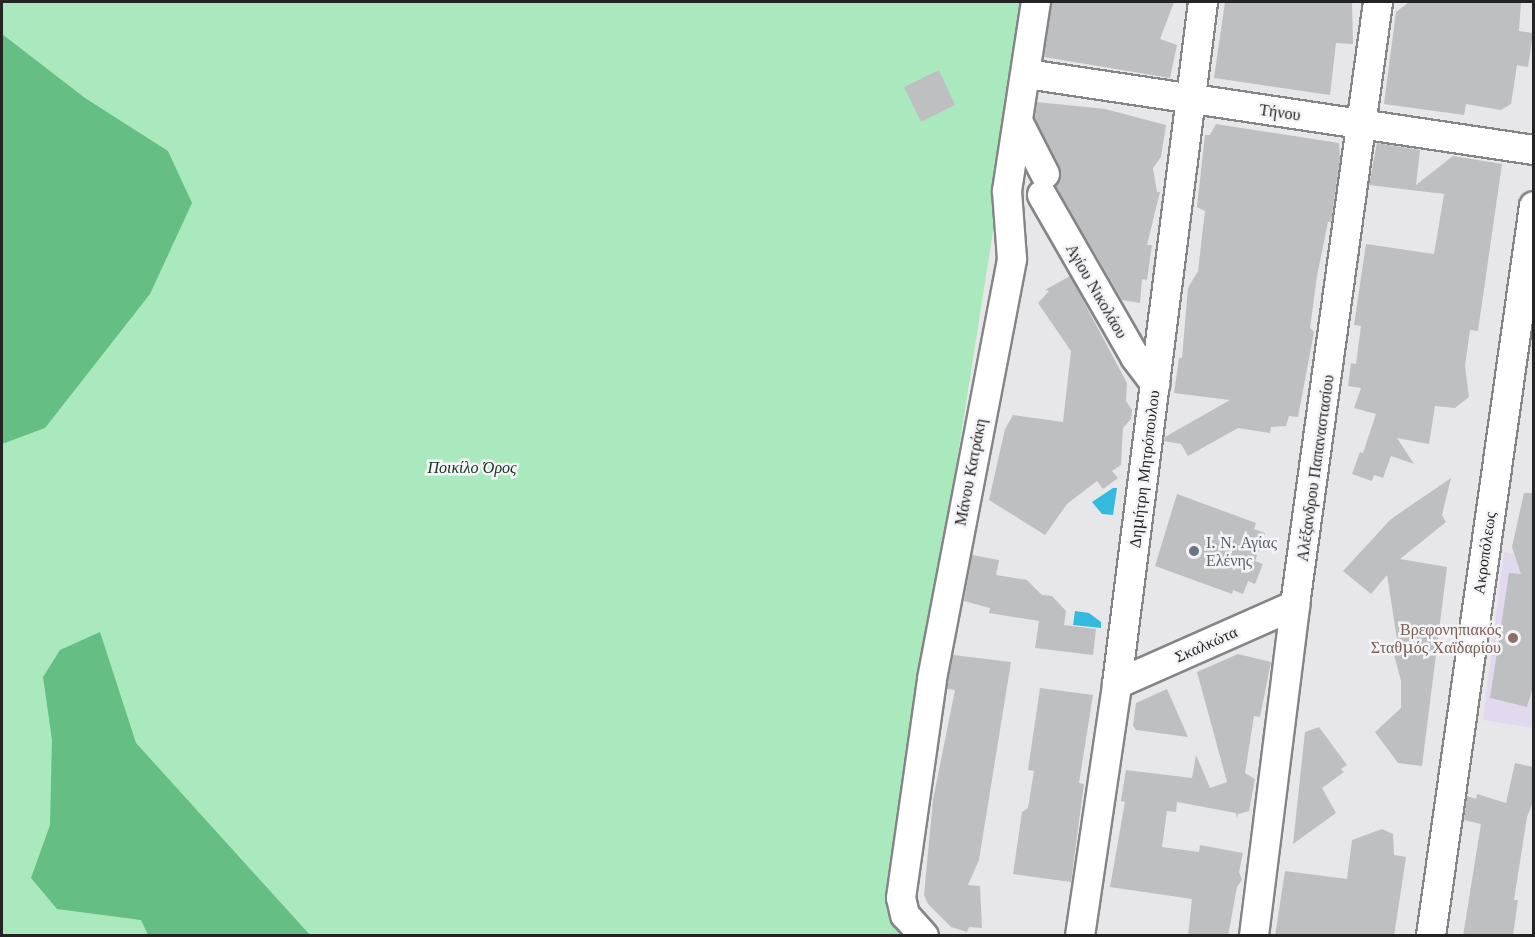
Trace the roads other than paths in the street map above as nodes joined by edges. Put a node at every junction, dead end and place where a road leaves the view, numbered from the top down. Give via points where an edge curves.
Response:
1 (1036, 2) edge
2 (1203, 2) edge
3 (1378, 2) edge
4 (1027, 74) junction
5 (1190, 99) junction
6 (1362, 124) junction
7 (1020, 125) junction
8 (1533, 150) edge
9 (1533, 206) edge
10 (1531, 247) edge
11 (1155, 384) junction
12 (1295, 605) junction
13 (1117, 684) junction
14 (924, 936) edge
15 (1080, 936) edge
16 (1254, 936) edge
17 (1431, 936) edge

1 - 4 street, Μάνου Κατράκη
2 - 5 street, Δημήτρη Μητρόπουλου
3 - 6 street, Αλέξανδρου Παπαναστασίου
4 - 5 street, Τήνου
4 - 7 street, Μάνου Κατράκη
5 - 6 street, Τήνου
5 - 11 street, Δημήτρη Μητρόπουλου
6 - 8 street, Τήνου
6 - 12 street, Αλέξανδρου Παπαναστασίου
7 - 11 street, Αγίου Νικολάου via 1043,185 1135,357
7 - 14 street, Μάνου Κατράκη via 1007,191 1012,259 934,668 901,898 905,915
9 - 10 street, Ακροπόλεως
10 - 17 street, Ακροπόλεως
11 - 13 street, Δημήτρη Μητρόπουλου
12 - 13 street, Σκαλκώτα
12 - 16 street, Αλέξανδρου Παπαναστασίου
13 - 15 street, Δημήτρη Μητρόπουλου

